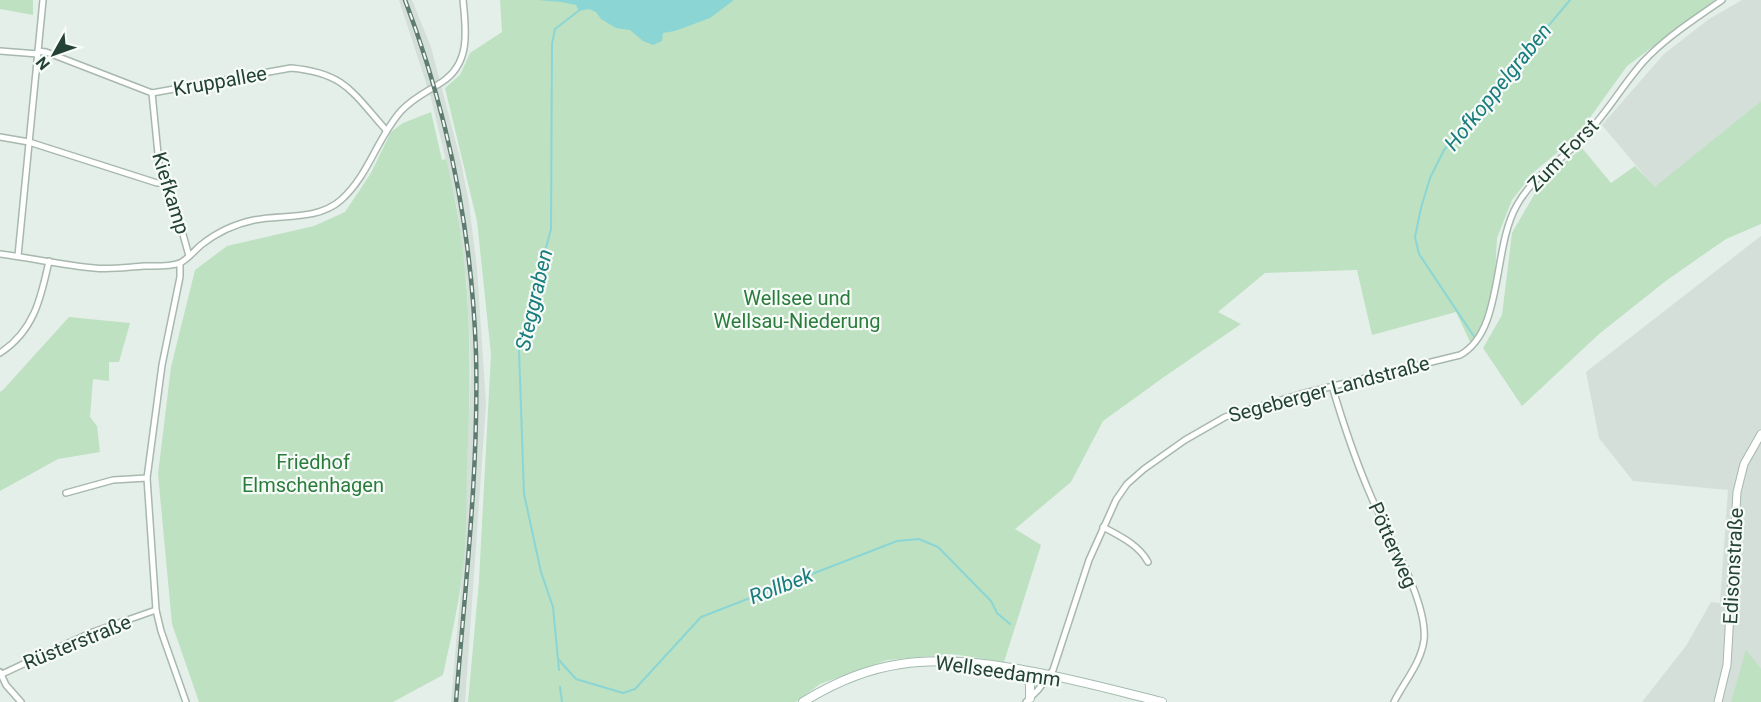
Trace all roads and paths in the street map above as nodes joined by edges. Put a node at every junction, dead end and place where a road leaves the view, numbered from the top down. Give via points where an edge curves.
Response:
1 (43, 0) edge
2 (463, 0) edge
3 (1722, 0) edge
4 (0, 51) edge
5 (38, 53) junction
6 (152, 93) junction
7 (386, 130) junction
8 (0, 137) edge
9 (29, 142) junction
10 (164, 183) junction
11 (0, 254) edge
12 (18, 256) junction
13 (189, 256) junction
14 (49, 261) junction
15 (180, 263) junction
16 (1469, 350) joint
17 (0, 353) edge
18 (1332, 386) junction
19 (1761, 434) edge
20 (147, 478) junction
21 (66, 493) dead end
22 (1103, 527) junction
23 (1148, 562) dead end
24 (156, 610) junction
25 (1017, 669) junction
26 (0, 674) edge
27 (1049, 676) junction
28 (1028, 700) edge
29 (21, 702) edge
30 (186, 702) edge
31 (803, 702) edge
32 (1162, 702) edge
33 (1394, 702) edge
34 (1718, 702) edge

1 - 5 street
2 - 7 street via 465,47 454,72 411,101
3 - 16 street, Zum Forst via 1675,33 1644,62 1581,140 1538,176 1516,206 1503,240 1487,324
4 - 5 street, Kruppallee
5 - 6 street, Kruppallee via 46,52
5 - 9 street
6 - 7 street, Kruppallee via 291,68 312,70 344,83
6 - 10 street, Kiefkamp
7 - 13 street via 366,170 340,201 321,212 252,220 227,229
8 - 9 street
9 - 10 street
9 - 12 street
10 - 13 street, Kiefkamp
11 - 12 street
12 - 14 street
13 - 15 street
14 - 15 street via 96,269
14 - 17 street via 31,322
15 - 20 street
16 - 18 street, Segeberger Landstraße
18 - 22 street, Segeberger Landstraße via 1210,424 1127,484
18 - 33 street, Pötterweg via 1351,449 1420,609 1422,650
19 - 34 street, Edisonstraße via 1744,464 1737,492 1727,665
20 - 21 street via 113,480
20 - 24 street
22 - 23 street via 1133,544
22 - 27 street, Segeberger Landstraße
24 - 26 street, Rüsterstraße via 90,633
24 - 30 street
25 - 27 main road, Wellseedamm
25 - 28 main road via 1030,683
25 - 31 main road, Wellseedamm via 953,661 901,664 854,676
26 - 29 street
27 - 28 street, Segeberger Landstraße
27 - 32 main road, Wellseedamm

